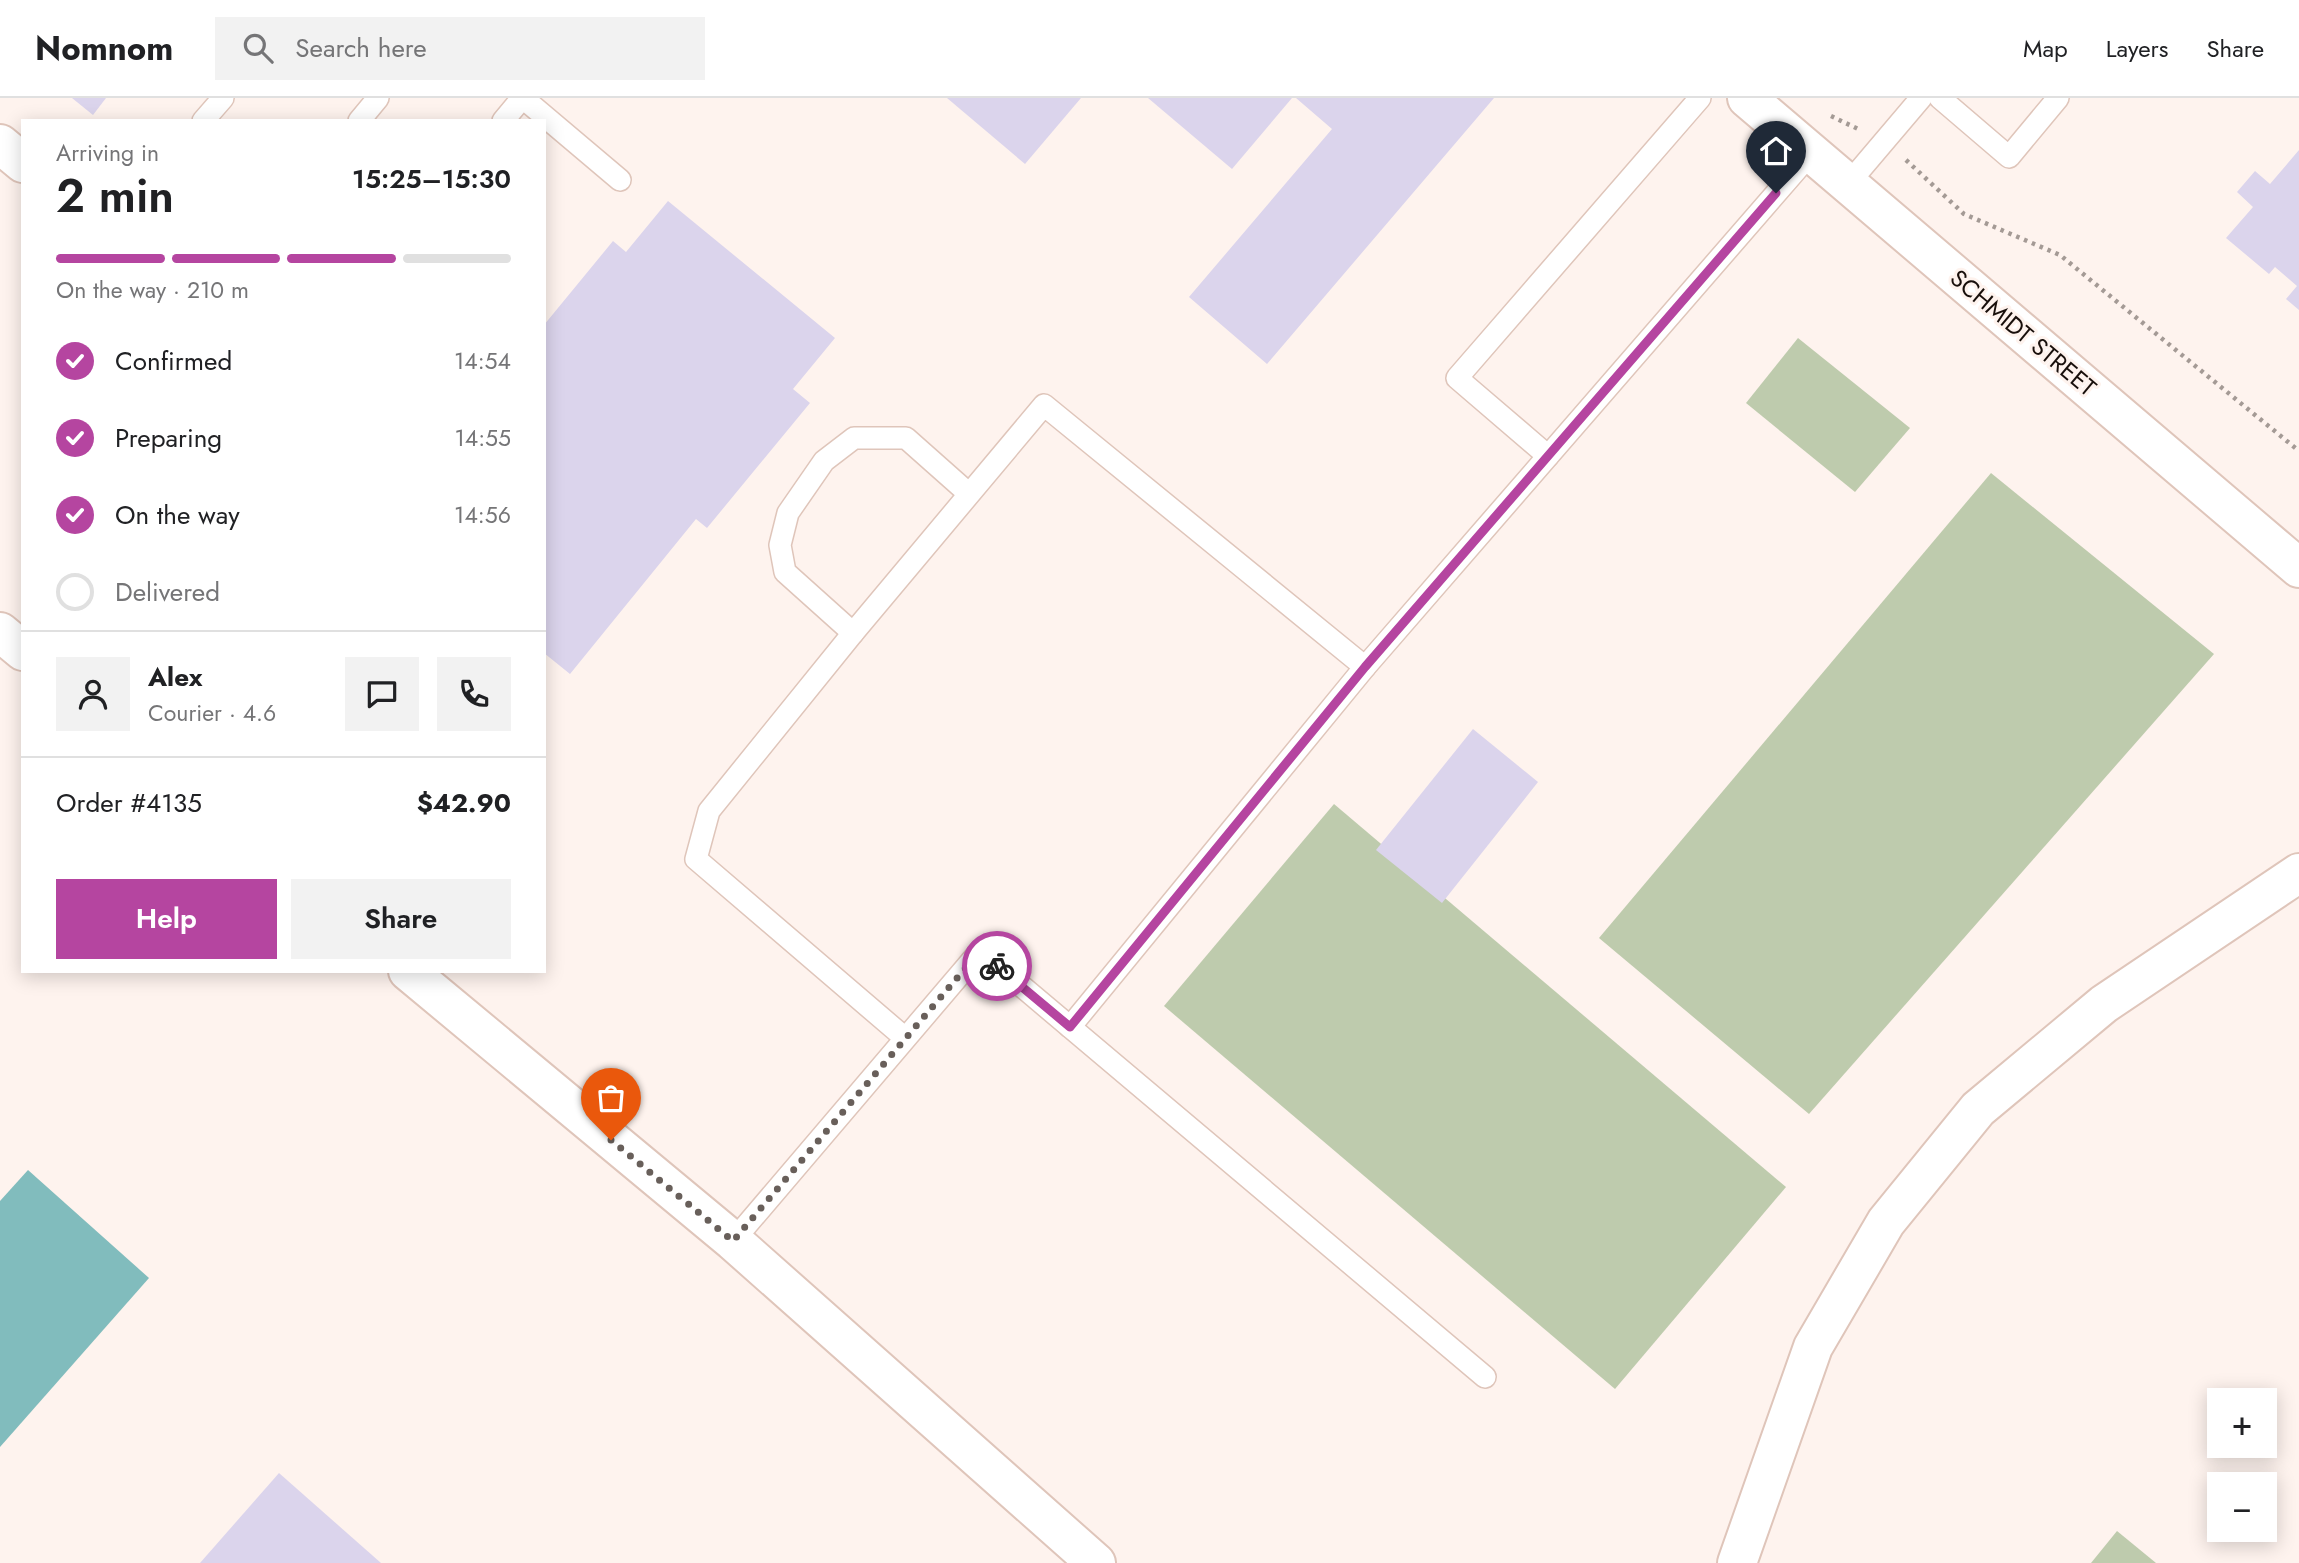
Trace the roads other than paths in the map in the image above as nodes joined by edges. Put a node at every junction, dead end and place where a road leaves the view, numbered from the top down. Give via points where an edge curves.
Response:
1 (223, 98) edge
2 (378, 98) edge
3 (522, 98) edge
4 (1699, 98) edge
5 (1747, 98) edge
6 (1921, 98) edge
7 (1940, 98) edge
8 (2058, 98) edge
9 (205, 119) edge
10 (361, 119) edge
11 (505, 119) edge
12 (0, 144) edge
13 (1811, 153) junction
14 (21, 161) edge
15 (620, 180) dead end
16 (1848, 184) junction
17 (1548, 456) junction
18 (968, 493) junction
19 (2299, 568) edge
20 (853, 633) junction
21 (1365, 667) junction
22 (2299, 873) edge
23 (410, 973) edge
24 (1070, 1027) junction
25 (905, 1038) junction
26 (733, 1241) junction
27 (1485, 1377) dead end
28 (1096, 1563) edge
29 (1737, 1563) edge

1 - 9 lane
2 - 10 lane
3 - 11 lane
3 - 15 lane
4 - 17 lane via 1457,378
5 - 13 street, SCHMIDT STREET
6 - 16 lane
7 - 8 lane via 2008,157
12 - 14 street
13 - 16 street, SCHMIDT STREET
13 - 17 lane
16 - 19 street, SCHMIDT STREET
17 - 21 lane
18 - 20 lane
18 - 20 lane via 906,438 855,438 824,461 788,513 780,545 785,572
18 - 21 lane via 1044,405
20 - 25 lane via 709,811 696,859
21 - 24 lane
22 - 29 street via 2104,1004 1978,1109 1886,1222 1813,1348
23 - 26 street
24 - 25 lane via 980,951
24 - 27 lane
25 - 26 lane
26 - 28 street

